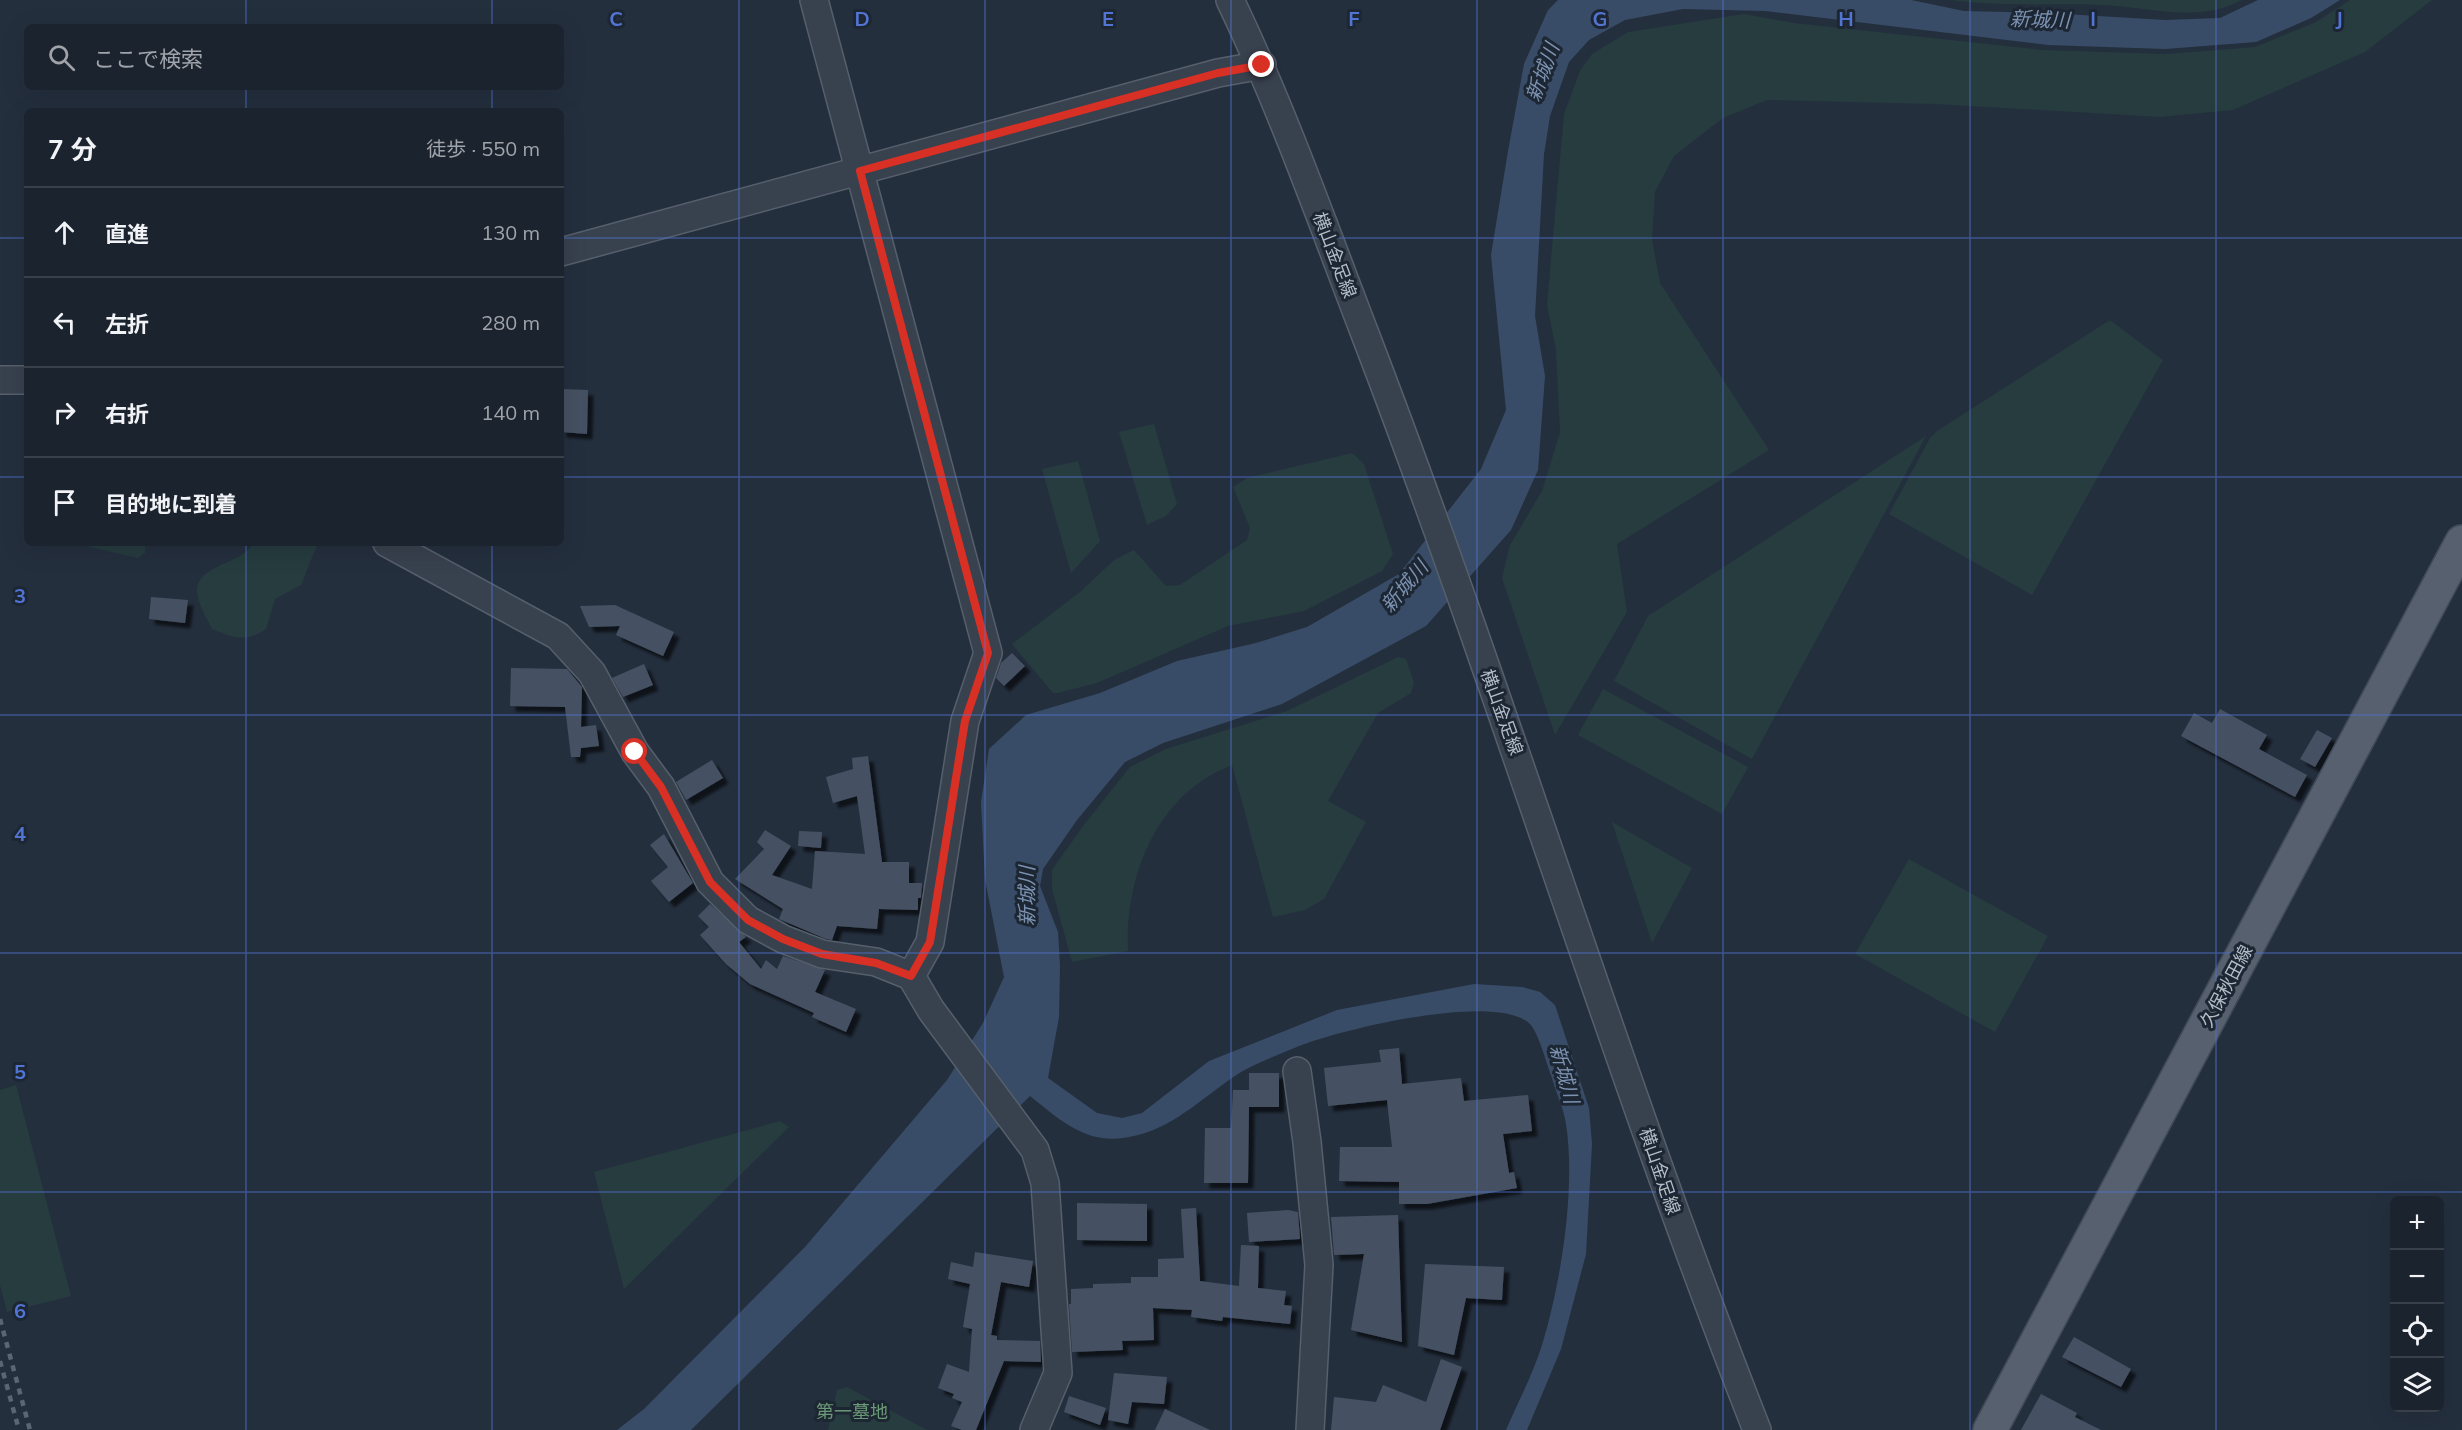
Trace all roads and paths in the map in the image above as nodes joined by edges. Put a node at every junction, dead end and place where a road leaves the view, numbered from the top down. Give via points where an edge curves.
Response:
1 (814, 0) edge
2 (1230, 0) edge
3 (1262, 65) junction
4 (860, 171) junction
5 (564, 251) edge
6 (0, 380) edge
7 (24, 380) edge
8 (2462, 542) edge
9 (393, 546) edge
10 (911, 976) junction
11 (1297, 1071) dead end
12 (1034, 1430) edge
13 (1310, 1430) edge
14 (1757, 1430) edge
15 (1990, 1430) edge

1 - 4 street
2 - 3 street, 横山金足線
3 - 4 street via 1218,73
3 - 14 street, 横山金足線 via 1402,431 1685,1244
4 - 5 street
4 - 10 street via 988,653 965,721 930,942
6 - 7 street
8 - 15 main road, 久保秋田線
9 - 10 street via 558,636 592,673 635,752 661,787 710,882 748,920 822,954 876,963
10 - 12 street via 931,1010 1035,1150 1045,1184 1058,1373
11 - 13 street via 1319,1265

